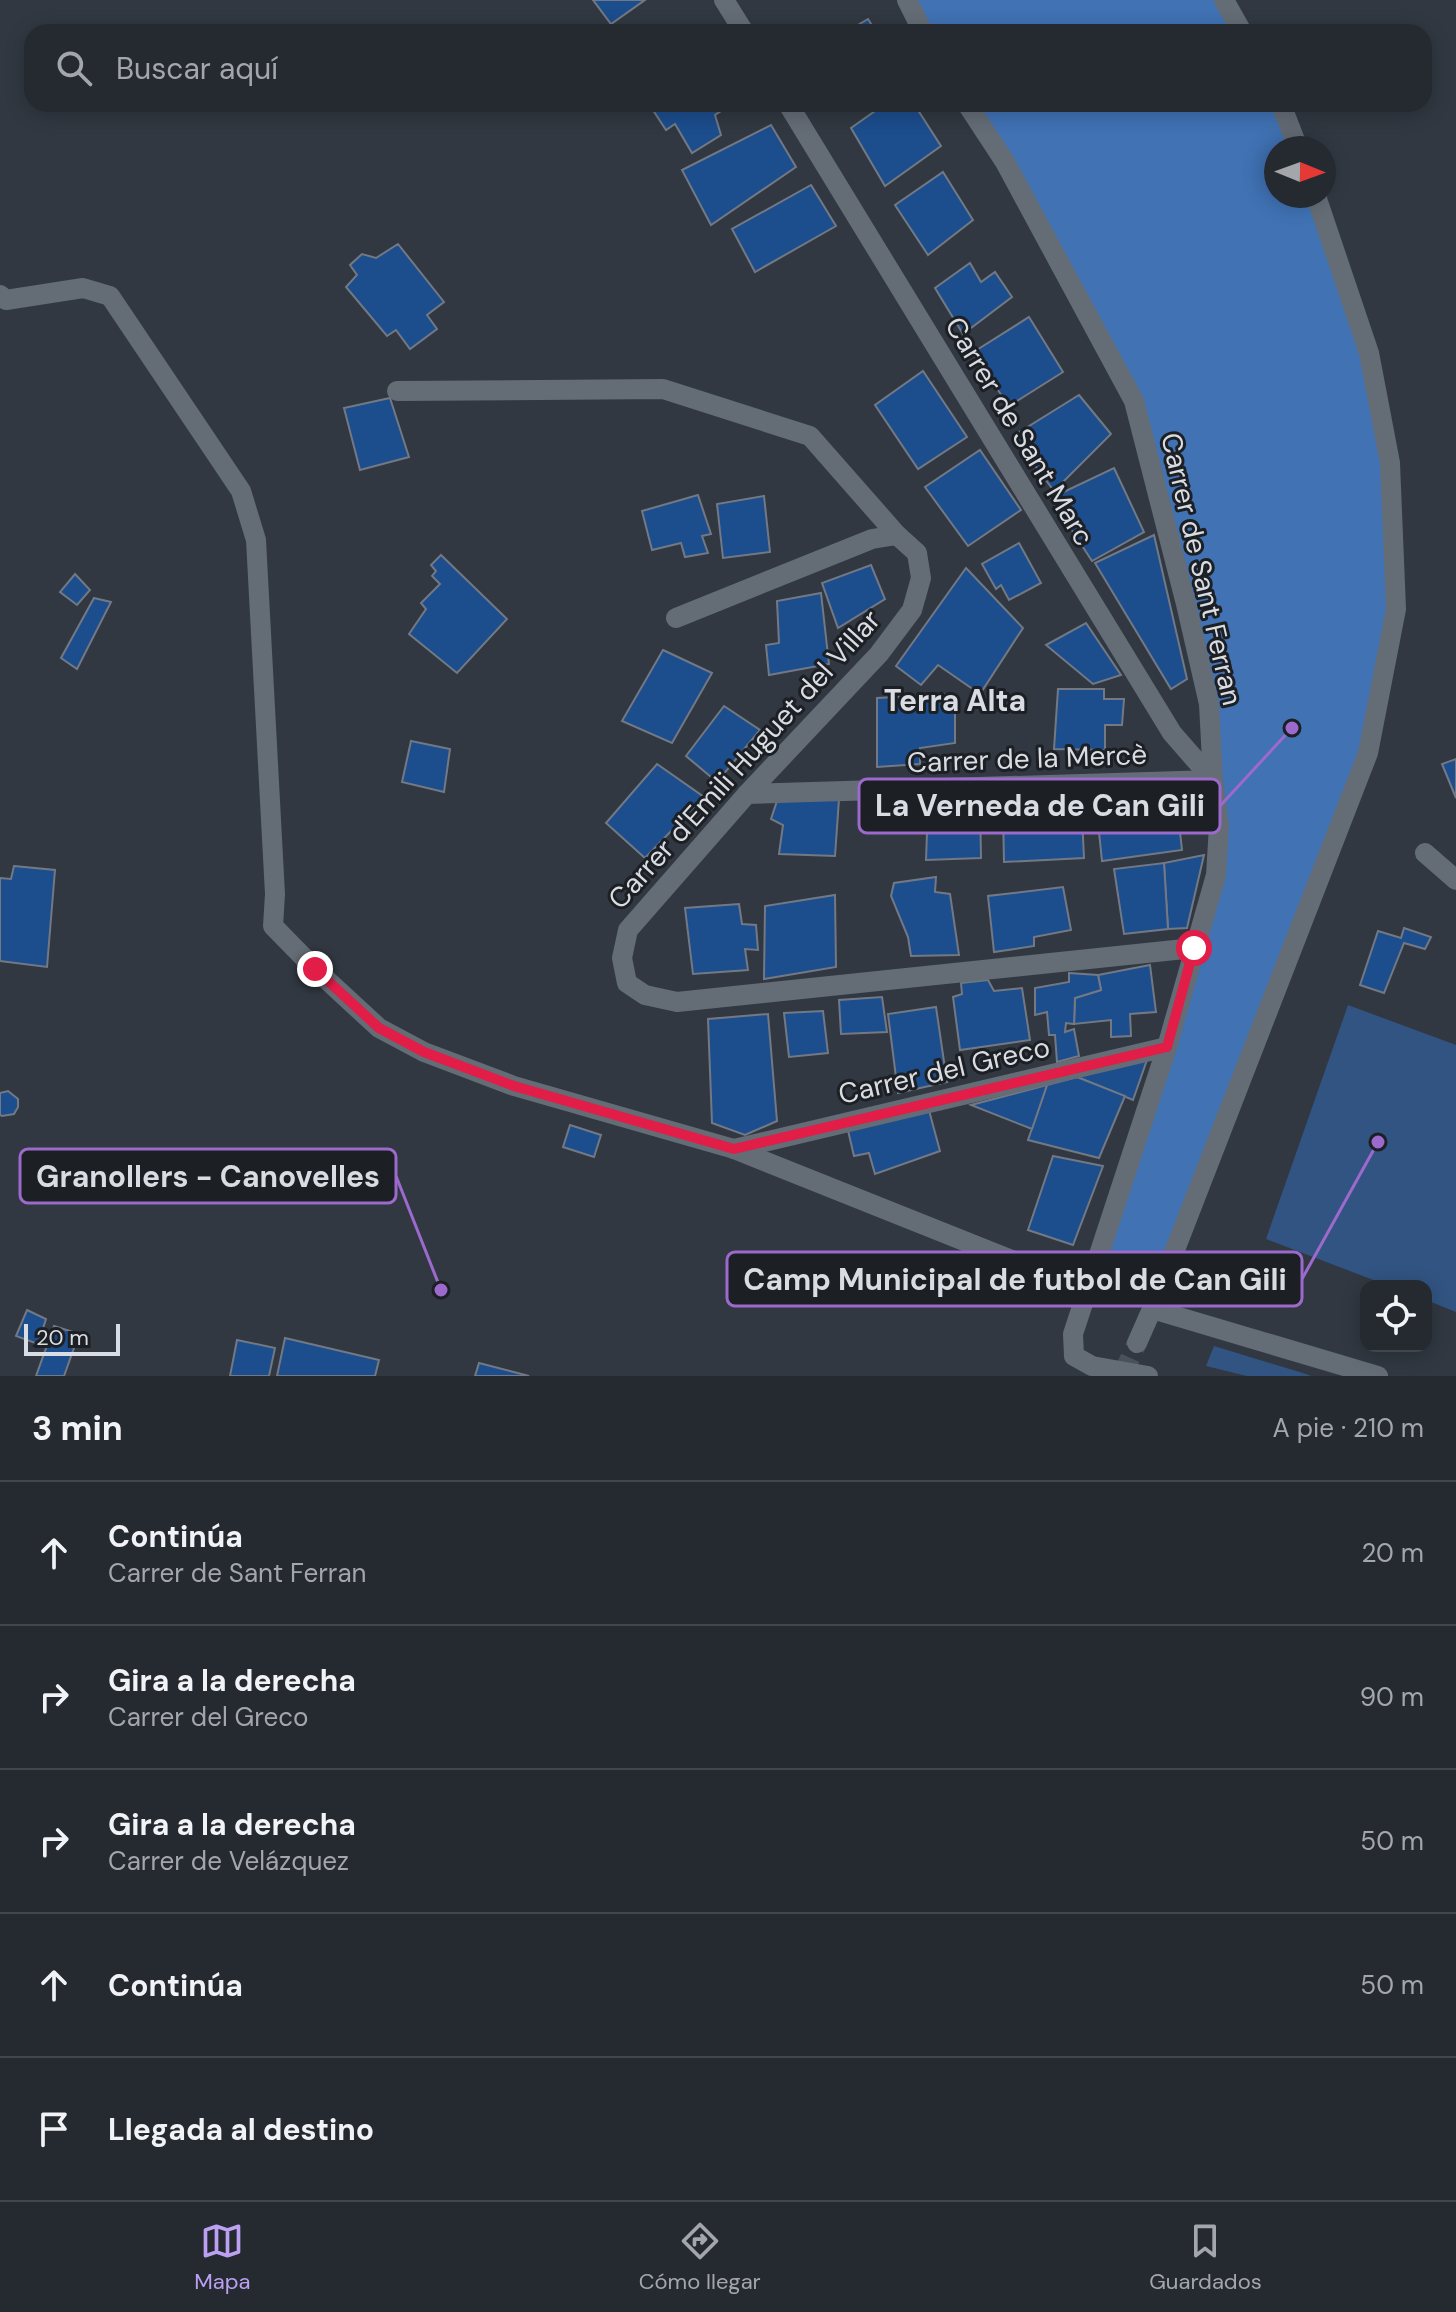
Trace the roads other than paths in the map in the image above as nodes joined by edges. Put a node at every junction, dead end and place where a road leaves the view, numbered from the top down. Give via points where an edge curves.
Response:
1 (724, 0) edge
2 (907, 0) edge
3 (1224, 0) edge
4 (739, 24) edge
5 (919, 24) edge
6 (1238, 24) edge
7 (793, 112) edge
8 (972, 112) edge
9 (1284, 112) edge
10 (1293, 136) edge
11 (1320, 208) edge
12 (0, 295) edge
13 (397, 391) dead end
14 (897, 535) junction
15 (676, 618) dead end
16 (1213, 780) junction
17 (747, 794) junction
18 (1425, 853) dead end
19 (1456, 880) edge
20 (1194, 948) junction
21 (1167, 1047) junction
22 (734, 1149) junction
23 (1087, 1290) junction
24 (1152, 1309) junction
25 (1137, 1343) tunnel mouth
26 (1148, 1376) edge
27 (1378, 1376) edge

1 - 4 street
2 - 5 street
3 - 6 street
7 - 16 street, Carrer de Sant Marc via 1172,733
8 - 16 street, Carrer de Sant Ferran via 1005,162 1134,401 1209,704
9 - 10 street
11 - 24 street via 1369,353 1390,463 1396,609 1368,753
12 - 22 street via 6,300 83,288 110,296 241,491 256,540 273,926 379,1028 424,1052 514,1086
13 - 14 street, Carrer d'Emili Huguet del Villar via 663,389 810,436
14 - 15 street via 872,539
14 - 17 street, Carrer d'Emili Huguet del Villar via 917,553 921,578 912,610 879,654
16 - 17 street, Carrer de la Mercè
16 - 20 street, Carrer de Sant Ferran via 1219,826 1216,875
17 - 20 street, Carrer d'Emili Huguet del Villar via 628,930 622,958 627,983 645,995 677,1002
18 - 19 street
20 - 21 street, Carrer de Sant Ferran
21 - 22 street, Carrer del Greco
21 - 23 street, Carrer de Sant Ferran
22 - 23 street
23 - 26 street, Carrer de Sant Ferran via 1073,1334 1074,1356 1092,1366
24 - 25 street
24 - 27 street

